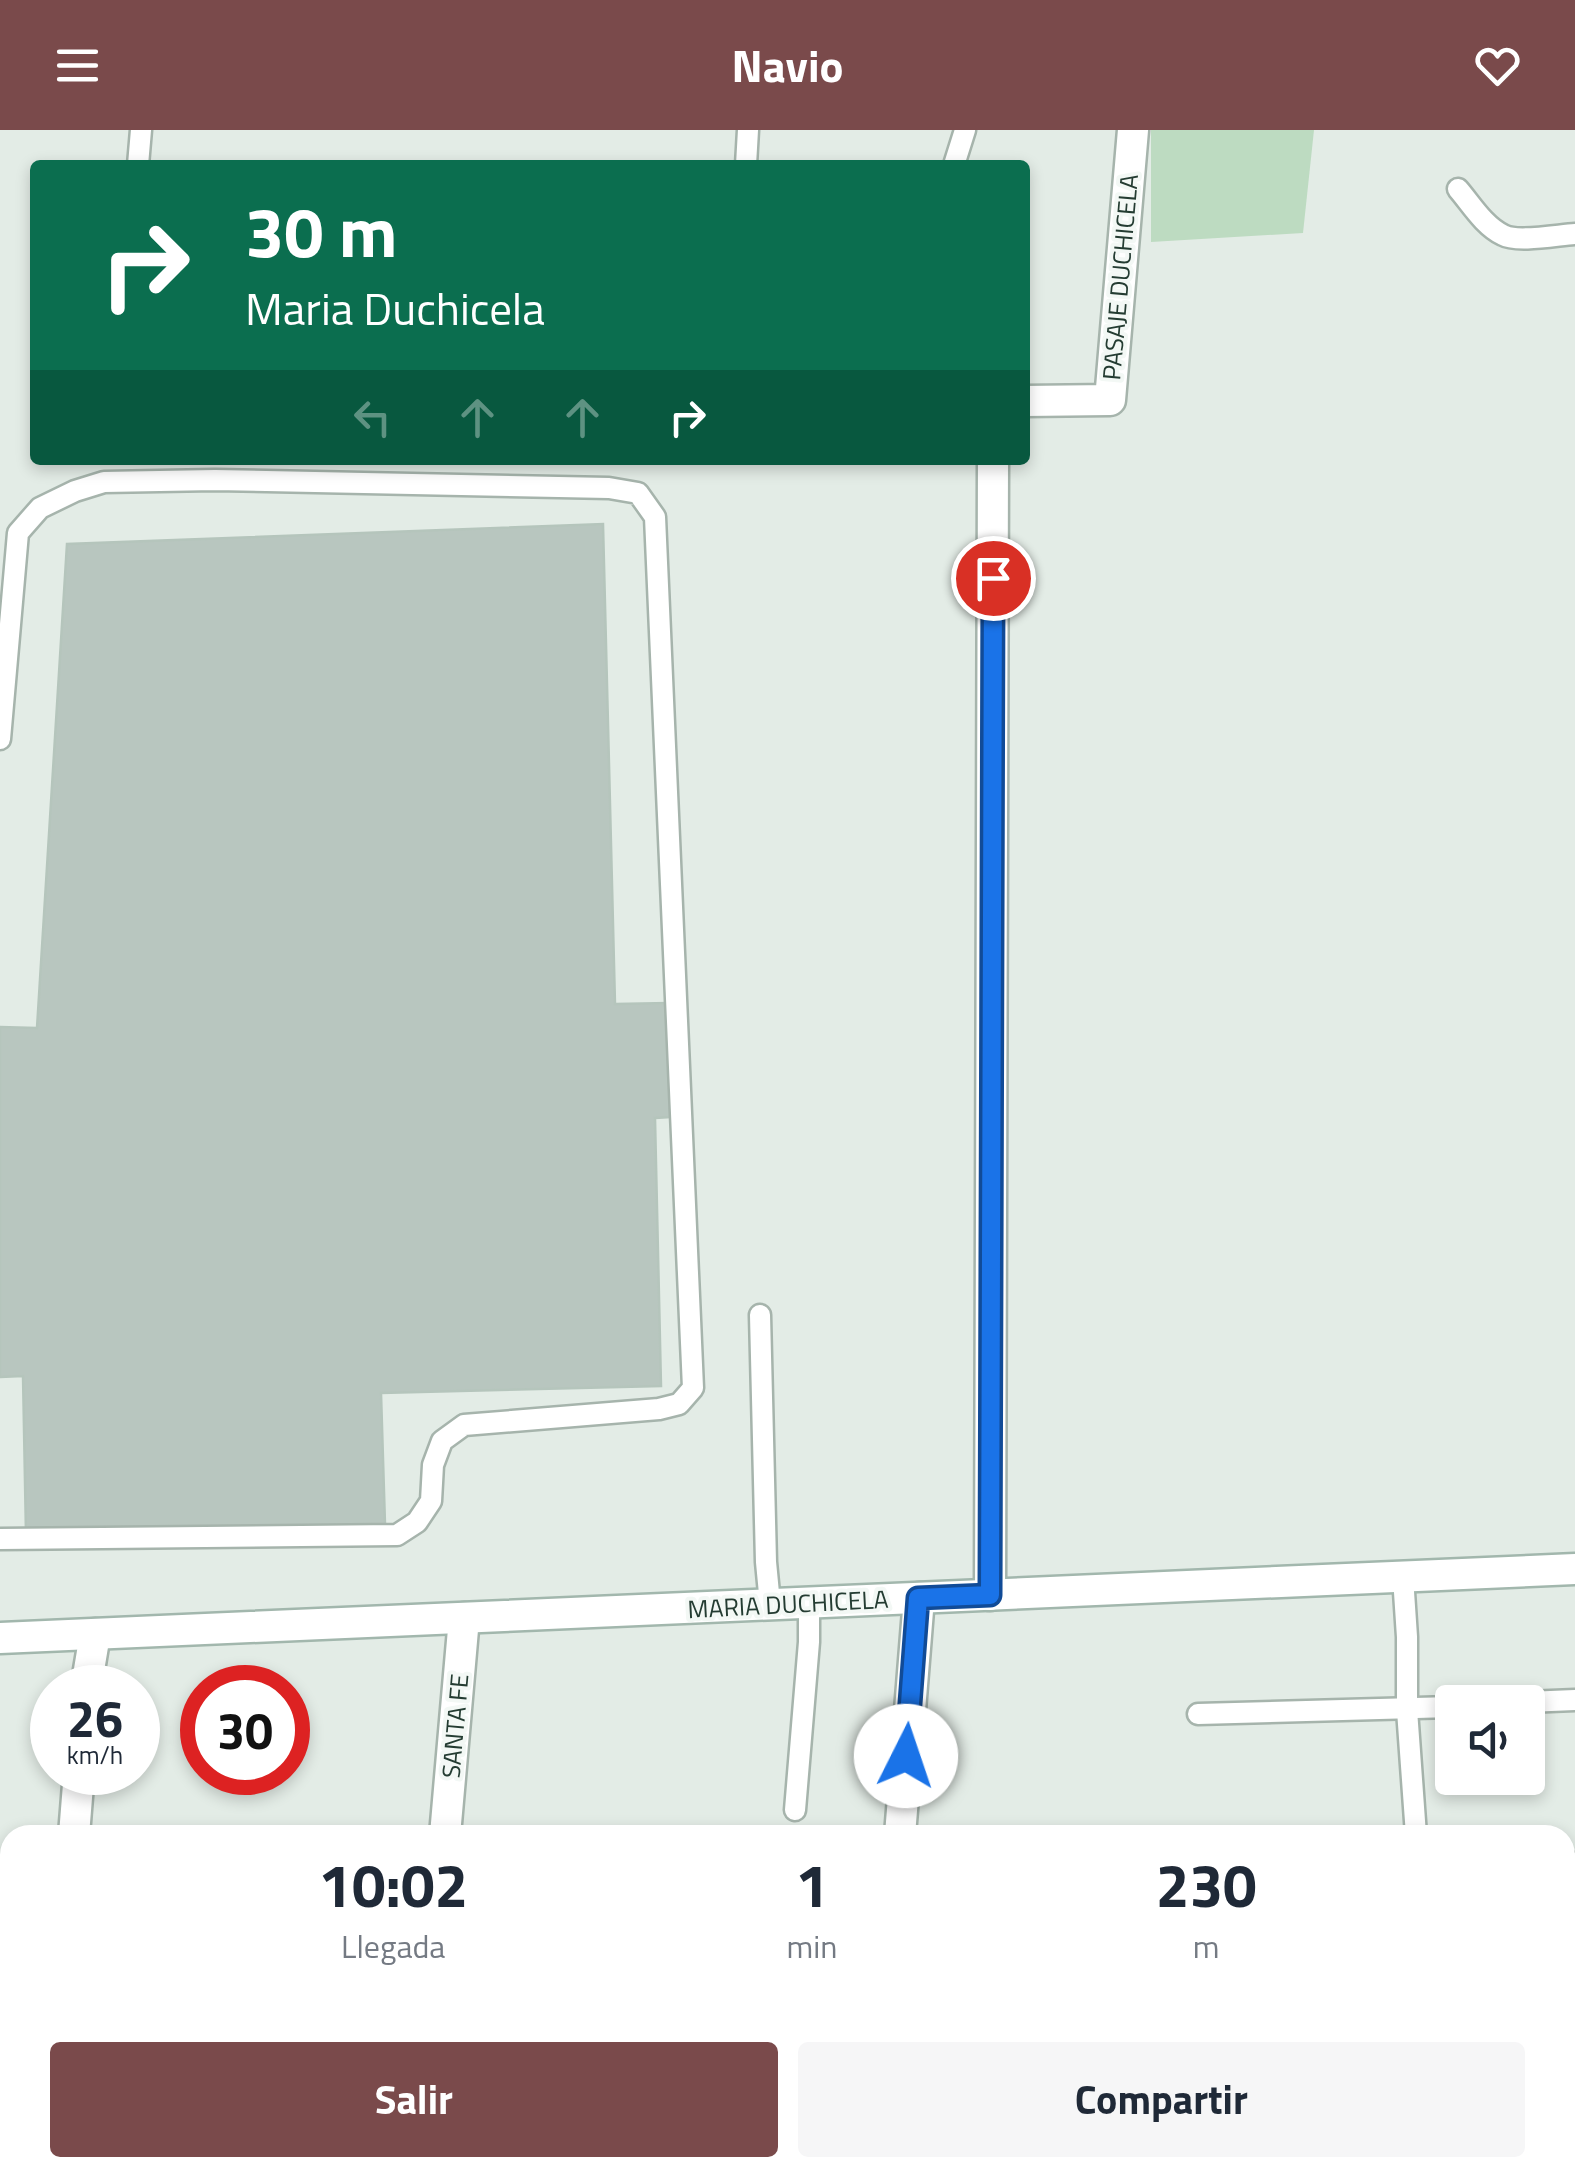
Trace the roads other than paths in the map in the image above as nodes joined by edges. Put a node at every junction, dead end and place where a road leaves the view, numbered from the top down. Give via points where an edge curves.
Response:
1 (140, 130) edge
2 (748, 130) edge
3 (965, 130) edge
4 (1133, 130) edge
5 (138, 160) edge
6 (746, 160) edge
7 (956, 160) edge
8 (1458, 188) dead end
9 (1575, 234) edge
10 (1030, 401) edge
11 (993, 465) edge
12 (0, 740) edge
13 (760, 1315) dead end
14 (0, 1539) edge
15 (1575, 1569) edge
16 (1403, 1576) junction
17 (990, 1595) junction
18 (918, 1598) junction
19 (809, 1602) junction
20 (770, 1604) junction
21 (464, 1618) junction
22 (95, 1634) junction
23 (0, 1638) edge
24 (90, 1665) edge
25 (1575, 1700) edge
26 (1545, 1701) edge
27 (1435, 1708) edge
28 (1407, 1710) junction
29 (1198, 1714) dead end
30 (77, 1795) edge
31 (795, 1810) dead end
32 (75, 1825) edge
33 (446, 1825) edge
34 (901, 1825) edge
35 (1415, 1825) edge

1 - 5 lane
2 - 6 lane
3 - 7 lane
4 - 10 street, PASAJE DUCHICELA via 1110,400
8 - 9 lane via 1504,236
11 - 17 street
12 - 14 lane via 18,533 40,508 75,491 104,482 215,480 638,493 655,517 693,1388 679,1404 659,1409 464,1424 442,1442 432,1500 418,1522 397,1535
13 - 20 lane
15 - 16 street, MARIA DUCHICELA
16 - 17 street, MARIA DUCHICELA
16 - 28 lane
17 - 18 street, MARIA DUCHICELA
18 - 19 street, MARIA DUCHICELA
18 - 34 street
19 - 20 street, MARIA DUCHICELA
19 - 31 lane
20 - 21 street, MARIA DUCHICELA
21 - 22 street, MARIA DUCHICELA
21 - 33 street, SANTA FE
22 - 23 street, MARIA DUCHICELA
22 - 24 street
25 - 26 lane
27 - 28 lane
28 - 29 lane
28 - 35 lane
30 - 32 street

